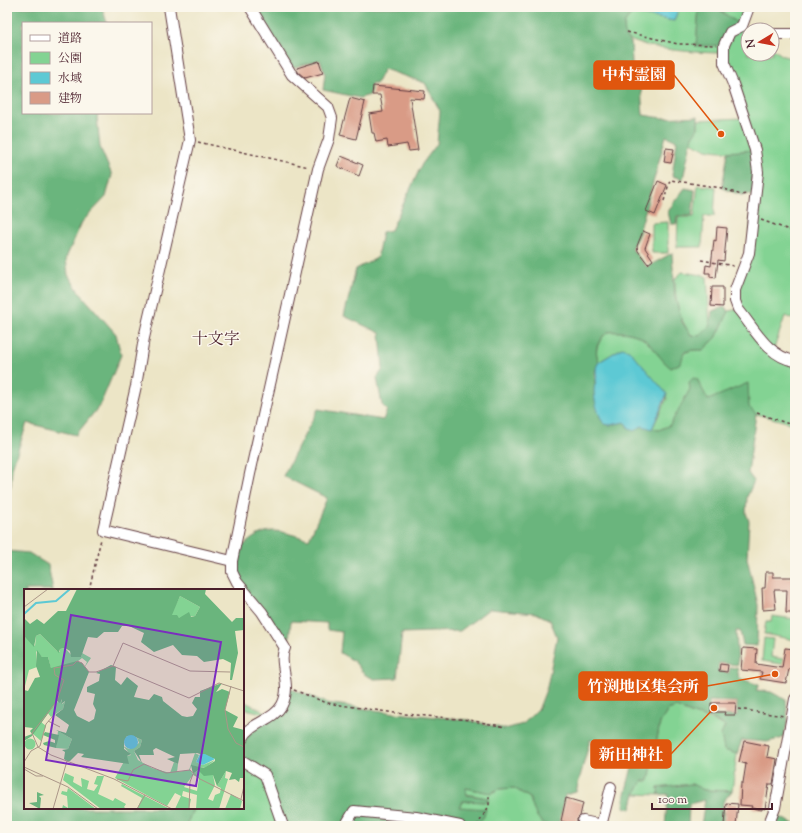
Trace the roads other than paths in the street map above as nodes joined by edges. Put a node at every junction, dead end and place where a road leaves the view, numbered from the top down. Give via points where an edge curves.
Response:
1 (169, 7) edge
2 (250, 7) edge
3 (749, 7) edge
4 (746, 22) edge
5 (740, 29) edge
6 (780, 34) edge
7 (795, 34) edge
8 (795, 361) edge
9 (232, 560) junction
10 (243, 589) edge
11 (244, 590) edge
12 (795, 699) edge
13 (793, 717) edge
14 (244, 736) edge
15 (244, 762) edge
16 (611, 787) dead end
17 (583, 820) dead end
18 (602, 825) edge
19 (283, 826) edge
20 (345, 826) edge
21 (460, 826) edge
22 (768, 826) edge

1 - 9 street via 190,140 103,530
2 - 9 street via 292,76 328,107 332,118 329,139 318,169
3 - 4 street
5 - 8 street via 730,32 724,45 724,63 755,150 758,172 749,253 735,290 735,301 738,309 773,352 786,360
6 - 7 street
9 - 10 street via 232,572
11 - 14 street via 262,612 285,648 282,654 287,687 282,705 273,716 247,731
12 - 13 street
13 - 22 street via 775,808
15 - 19 street via 265,776
16 - 18 street
17 - 18 street
20 - 21 street via 354,811 416,817

